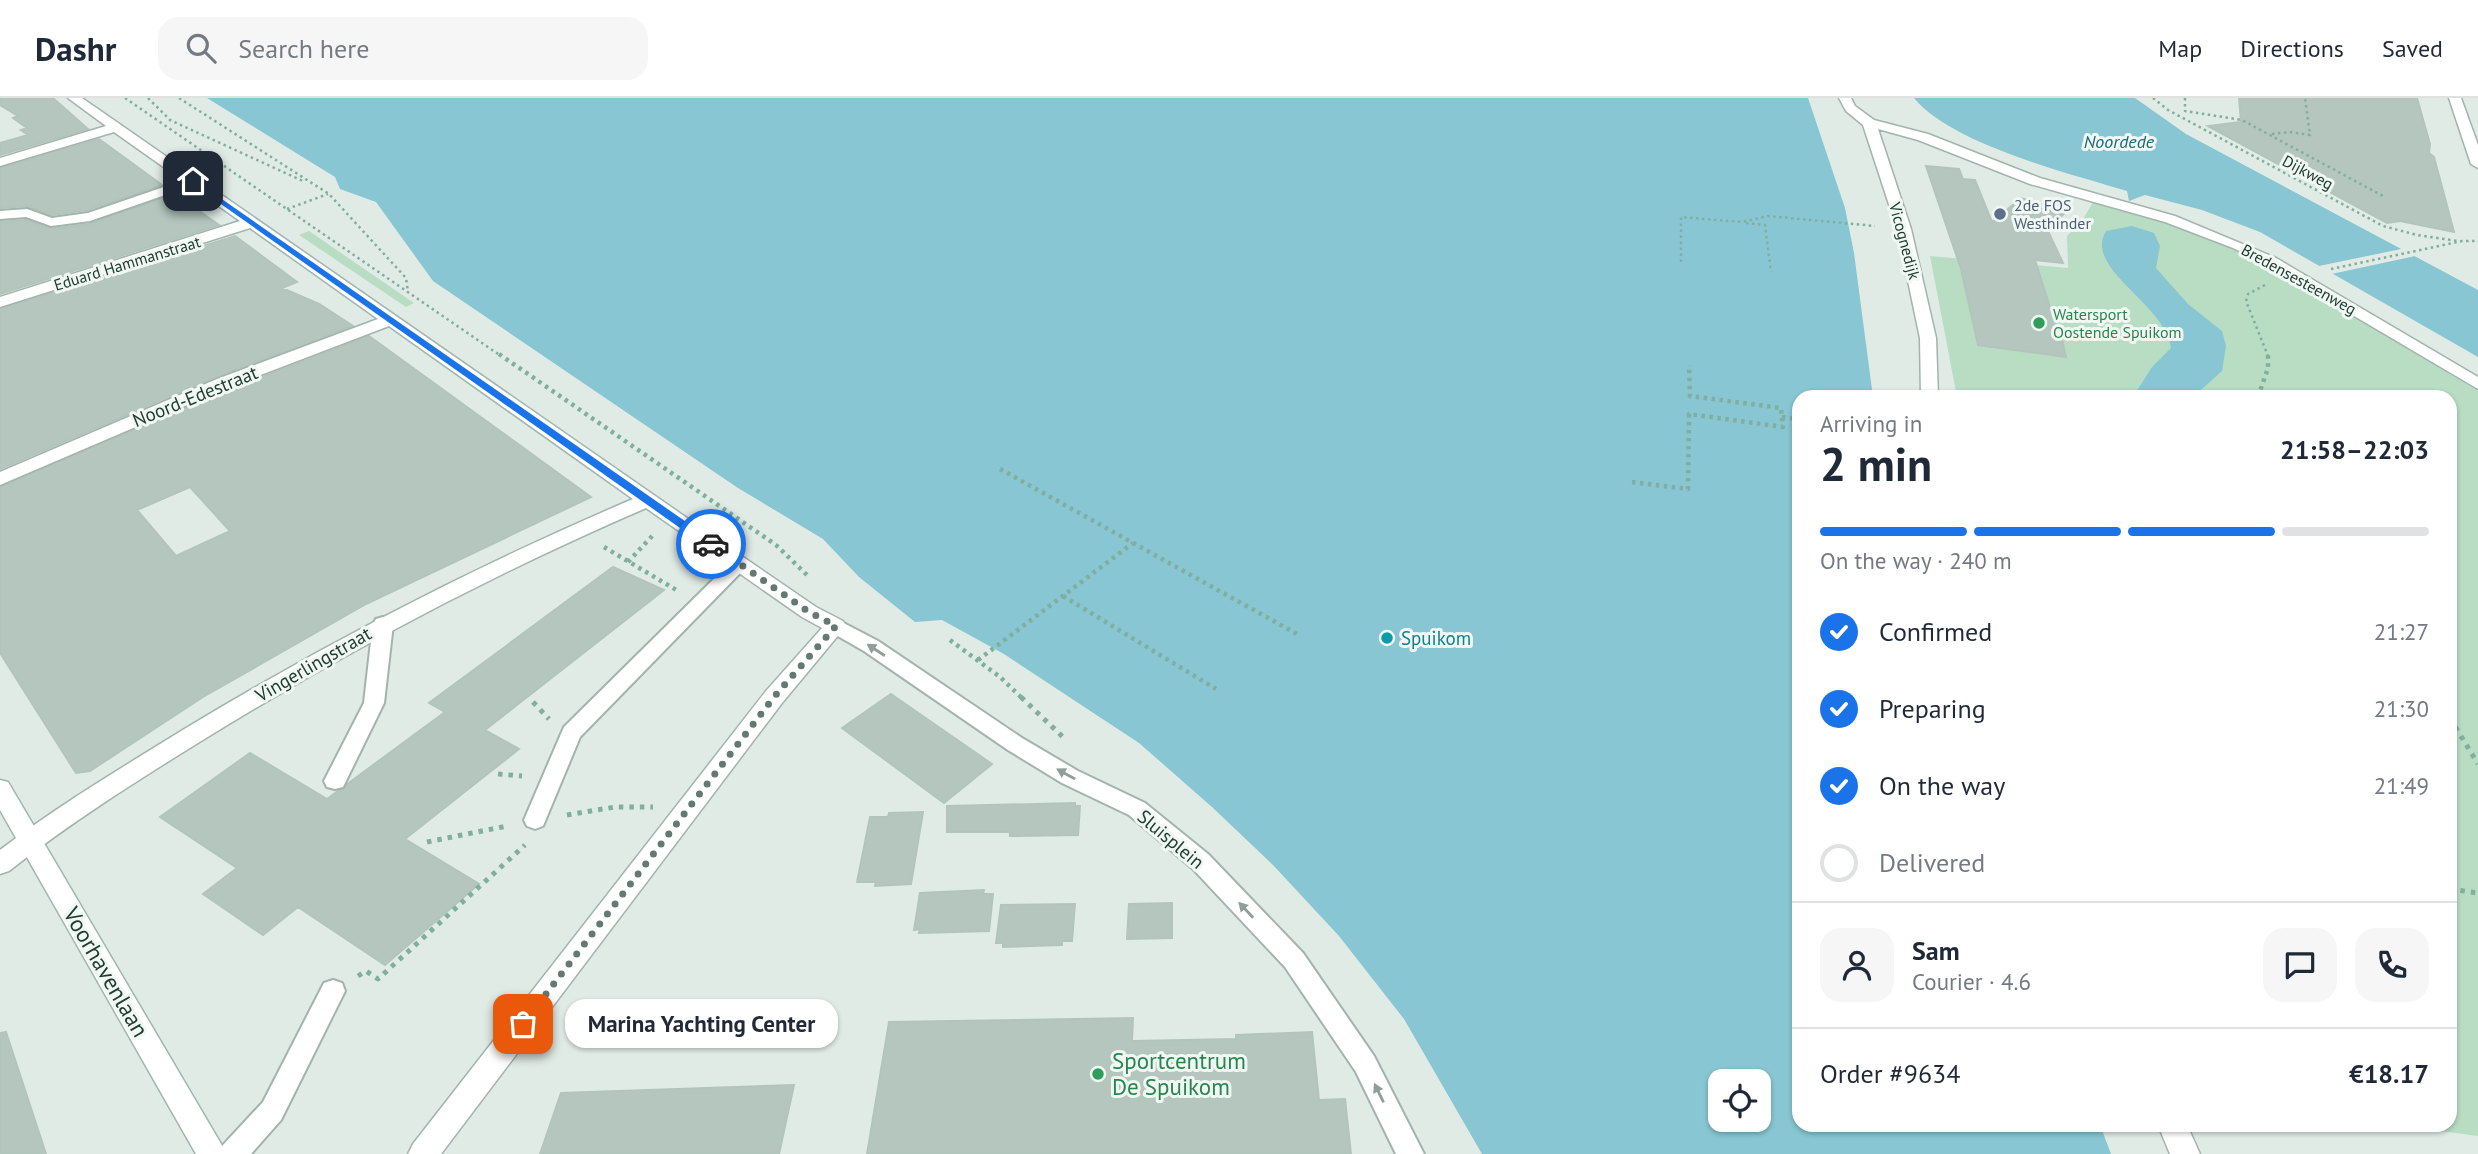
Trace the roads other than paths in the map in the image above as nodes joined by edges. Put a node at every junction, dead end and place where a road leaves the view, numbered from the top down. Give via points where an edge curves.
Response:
1 (74, 98) edge
2 (1845, 98) edge
3 (2455, 98) edge
4 (1869, 123) junction
5 (116, 128) junction
6 (0, 162) edge
7 (2478, 164) edge
8 (193, 181) junction
9 (0, 215) edge
10 (253, 222) junction
11 (0, 302) edge
12 (393, 319) junction
13 (2478, 384) edge
14 (1929, 390) edge
15 (0, 479) edge
16 (647, 500) junction
17 (739, 564) junction
18 (383, 624) junction
19 (836, 626) junction
20 (335, 781) dead end
21 (0, 789) edge
22 (535, 820) dead end
23 (30, 840) junction
24 (0, 864) edge
25 (334, 991) road end
26 (2175, 1132) edge
27 (212, 1154) edge
28 (233, 1154) edge
29 (423, 1154) edge
30 (1410, 1154) edge
31 (2185, 1154) edge

1 - 5 street
2 - 4 street, Vicognedijk
3 - 7 street
4 - 13 street, Bredensesteenweg via 1923,137 2035,181 2209,233 2271,261
4 - 14 street, Vicognedijk via 1904,229 1928,338
5 - 6 street
5 - 8 street
8 - 9 lane via 89,217 51,222 27,213
8 - 10 street
10 - 11 street, Eduard Hammanstraat
10 - 12 street
12 - 15 street, Noord-Edestraat via 211,388
12 - 16 street
16 - 17 street
16 - 18 street, Vingerlingstraat
17 - 19 street
17 - 22 lane via 571,733
18 - 20 lane via 374,704
18 - 23 street, Vingerlingstraat via 275,684
19 - 29 street via 774,697
30 -> 19 lane, Sluisplein via 1365,1064 1294,960 1200,861 1138,809 1014,744
21 - 23 street, Voorhavenlaan
23 - 24 street, Vingerlingstraat
23 - 27 street, Voorhavenlaan
25 - 28 lane via 272,1111
26 - 31 street

